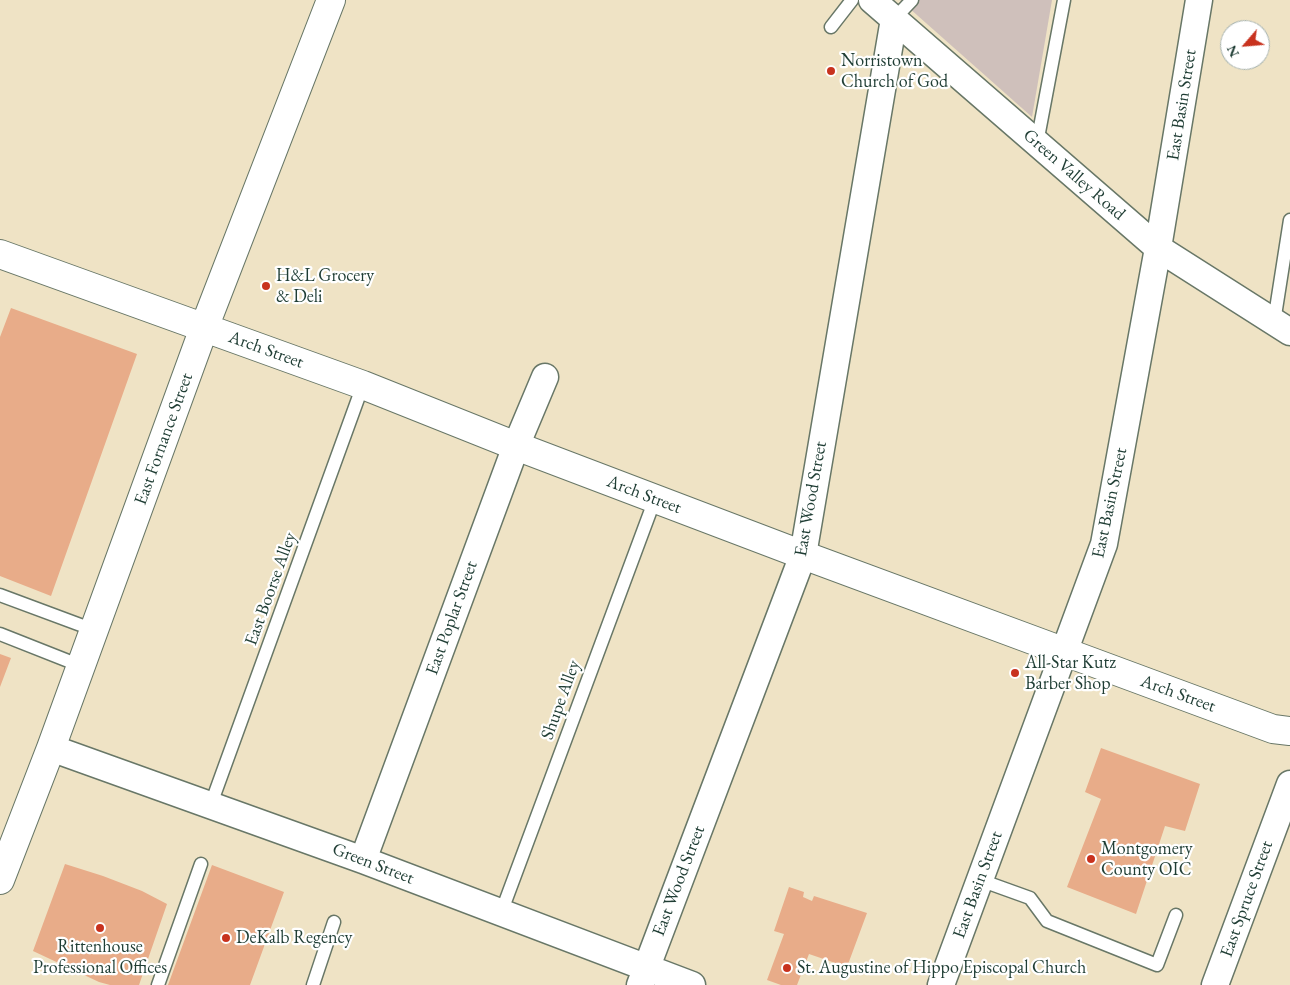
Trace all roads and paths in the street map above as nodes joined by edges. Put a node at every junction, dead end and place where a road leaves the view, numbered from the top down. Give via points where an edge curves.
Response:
1 (331, 0) edge
2 (852, 0) edge
3 (872, 0) edge
4 (912, 0) edge
5 (1064, 0) edge
6 (1199, 0) edge
7 (894, 20) junction
8 (831, 28) dead end
9 (1037, 143) junction
10 (1290, 220) edge
11 (1158, 248) junction
12 (0, 254) edge
13 (1282, 327) edge
14 (204, 328) junction
15 (545, 377) dead end
16 (363, 385) junction
17 (516, 446) junction
18 (655, 499) junction
19 (803, 555) junction
20 (0, 595) edge
21 (94, 630) junction
22 (0, 634) edge
23 (1065, 652) junction
24 (81, 666) junction
25 (1290, 731) edge
26 (52, 748) junction
27 (1290, 784) edge
28 (211, 804) junction
29 (362, 860) junction
30 (202, 864) dead end
31 (0, 880) edge
32 (980, 880) junction
33 (501, 913) junction
34 (1176, 915) dead end
35 (334, 922) dead end
36 (643, 976) edge
37 (158, 985) edge
38 (313, 985) edge
39 (692, 985) edge
40 (941, 985) edge
41 (1215, 985) edge

1 - 14 street, East Fornance Street
2 - 8 lane
3 - 7 street, Green Valley Road
4 - 7 lane
5 - 9 lane
6 - 11 street, East Basin Street
7 - 9 street, Green Valley Road
7 - 19 street, East Wood Street
9 - 11 street, Green Valley Road
10 - 13 lane
11 - 13 street, Green Valley Road
11 - 23 street, East Basin Street via 1104,544
12 - 14 street, Arch Street
14 - 16 street, Arch Street
14 - 21 street, East Fornance Street
15 - 17 street, East Poplar Street
16 - 17 street, Arch Street
16 - 28 lane, East Boorse Alley
17 - 18 street, Arch Street
17 - 29 street, East Poplar Street
18 - 19 street, Arch Street
18 - 33 lane, Shupe Alley
19 - 23 street, Arch Street
19 - 36 street, East Wood Street
20 - 21 lane
21 - 24 street, East Fornance Street
22 - 24 lane
23 - 25 street, Arch Street via 1273,728
23 - 32 street, East Basin Street
24 - 26 street, East Fornance Street
26 - 28 street, Green Street
26 - 31 street, East Fornance Street
27 - 41 street, East Spruce Street
28 - 29 street, Green Street
29 - 33 street, Green Street
30 - 37 lane
32 - 34 lane via 1030,898 1047,921 1156,965
32 - 40 street, East Basin Street
33 - 36 street, Green Street
35 - 38 lane
36 - 39 street, Green Street

